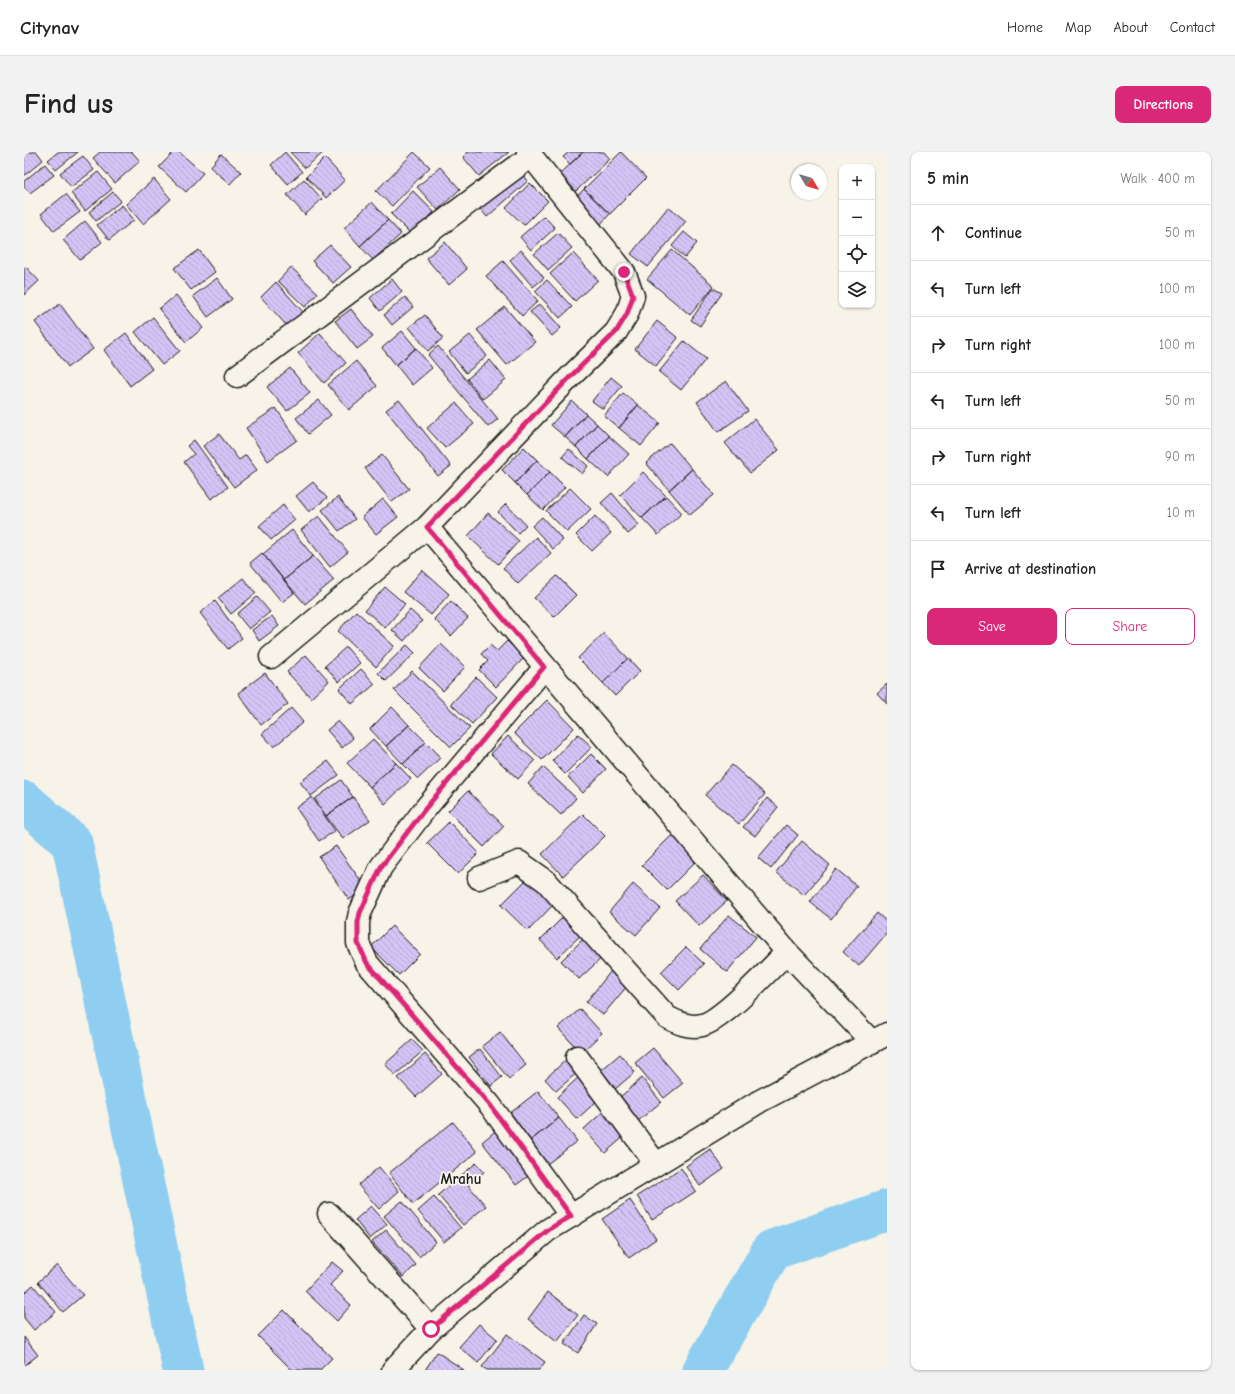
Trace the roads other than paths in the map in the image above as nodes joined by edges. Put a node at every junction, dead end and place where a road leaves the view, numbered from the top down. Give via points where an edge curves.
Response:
1 (529, 154) edge
2 (237, 376) dead end
3 (427, 527) junction
4 (271, 657) dead end
5 (544, 667) junction
6 (478, 878) dead end
7 (787, 952) junction
8 (879, 1038) edge
9 (577, 1057) dead end
10 (656, 1164) junction
11 (329, 1214) dead end
12 (571, 1216) junction
13 (431, 1329) junction
14 (394, 1370) edge

1 - 2 street
1 - 3 street via 624,272 633,296 627,314 616,332
3 - 4 street
3 - 5 street
5 - 7 street
5 - 12 street via 425,809 381,867 360,913 358,943 367,963 490,1105
6 - 7 street via 519,862 529,868 546,881 667,1018 682,1025 703,1025 717,1016 741,998
7 - 8 street
8 - 10 street via 760,1101
9 - 10 street
10 - 12 street
11 - 13 street
12 - 13 street via 548,1230
13 - 14 street

